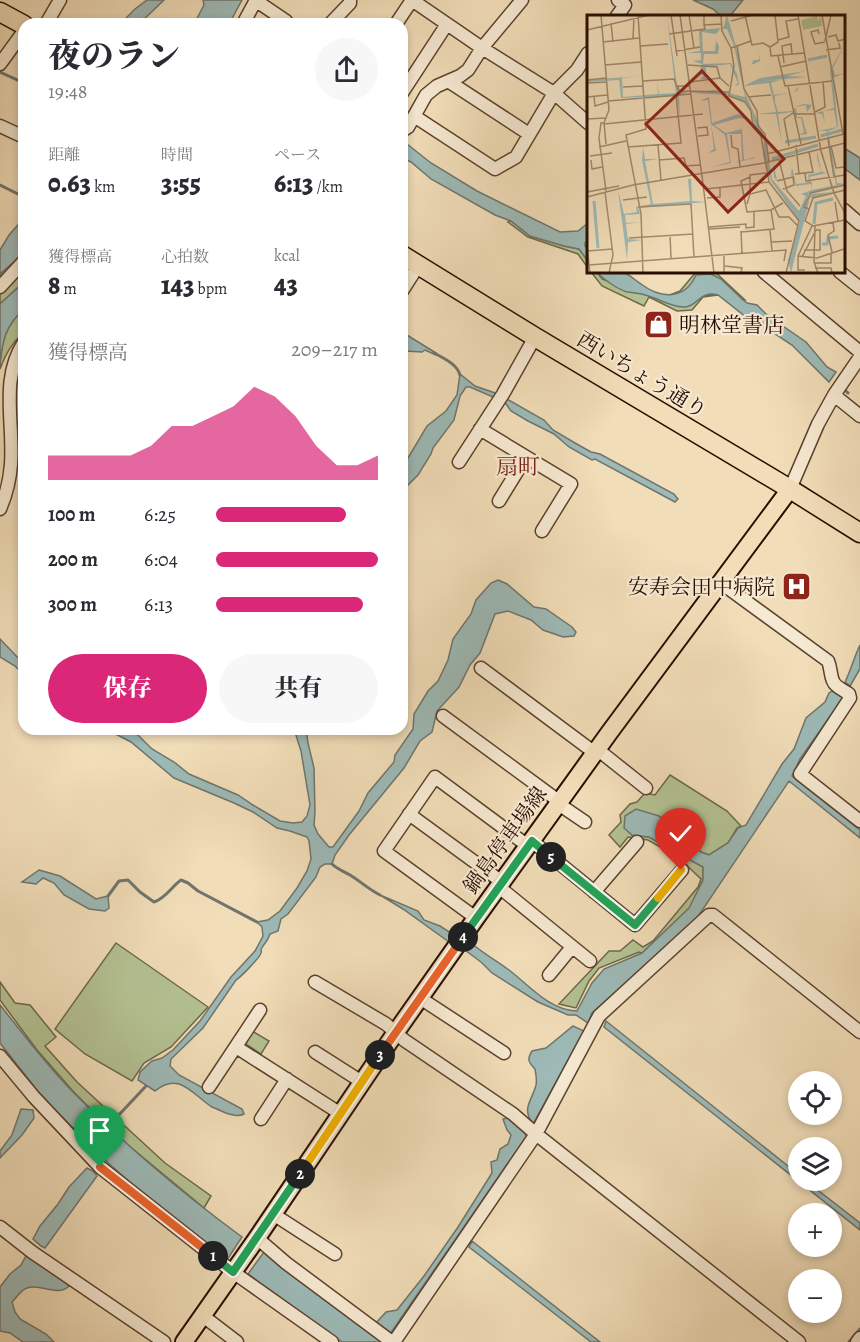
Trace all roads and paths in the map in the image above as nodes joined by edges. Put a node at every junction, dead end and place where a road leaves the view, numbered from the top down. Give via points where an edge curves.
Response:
1 (60, 0) edge
2 (255, 0) edge
3 (350, 0) edge
4 (412, 0) edge
5 (522, 0) edge
6 (618, 0) edge
7 (426, 4) edge
8 (0, 12) edge
9 (618, 15) edge
10 (50, 18) edge
11 (247, 18) edge
12 (282, 18) edge
13 (336, 18) edge
14 (400, 18) edge
15 (18, 22) edge
16 (447, 24) junction
17 (18, 40) edge
18 (482, 48) junction
19 (587, 55) edge
20 (0, 64) edge
21 (447, 81) junction
22 (408, 84) edge
23 (554, 93) junction
24 (414, 116) junction
25 (587, 122) edge
26 (0, 126) edge
27 (408, 127) edge
28 (18, 134) edge
29 (529, 134) junction
30 (845, 212) edge
31 (860, 224) edge
32 (408, 259) edge
33 (418, 266) junction
34 (18, 268) edge
35 (765, 273) edge
36 (841, 273) edge
37 (408, 282) edge
38 (0, 287) edge
39 (860, 288) edge
40 (536, 338) junction
41 (18, 351) edge
42 (860, 352) edge
43 (860, 357) edge
44 (834, 395) junction
45 (860, 416) edge
46 (480, 429) junction
47 (526, 457) junction
48 (459, 462) dead end
49 (790, 489) junction
50 (499, 501) dead end
51 (0, 509) edge
52 (542, 531) dead end
53 (860, 532) edge
54 (721, 583) junction
55 (481, 668) dead end
56 (443, 716) dead end
57 (596, 751) junction
58 (646, 788) dead end
59 (560, 802) junction
60 (409, 814) junction
61 (860, 821) edge
62 (585, 822) dead end
63 (637, 842) dead end
64 (530, 843) junction
65 (681, 870) dead end
66 (500, 884) junction
67 (594, 892) junction
68 (476, 918) junction
69 (572, 947) junction
70 (590, 961) dead end
71 (549, 975) dead end
72 (315, 982) dead end
73 (420, 998) junction
74 (260, 1010) dead end
75 (396, 1032) junction
76 (860, 1032) edge
77 (236, 1047) junction
78 (315, 1053) dead end
79 (504, 1053) dead end
80 (1, 1062) edge
81 (287, 1079) junction
82 (362, 1082) junction
83 (209, 1087) dead end
84 (340, 1114) junction
85 (261, 1119) dead end
86 (536, 1134) junction
87 (273, 1214) junction
88 (0, 1227) edge
89 (257, 1238) junction
90 (335, 1254) dead end
91 (233, 1272) junction
92 (203, 1316) junction
93 (860, 1338) edge
94 (164, 1342) edge
95 (184, 1342) edge
96 (237, 1342) edge
97 (332, 1342) edge
98 (393, 1342) edge
99 (799, 1342) edge
100 (857, 1342) edge

1 - 10 street
2 - 11 street
2 - 12 street
3 - 13 street
4 - 7 street
4 - 14 street
5 - 18 street
6 - 9 street via 626,5
7 - 16 street
8 - 15 highway
16 - 18 street
16 - 22 street
17 - 20 street
18 - 21 street via 468,70
18 - 23 street
19 - 23 street
21 - 24 street via 426,95
21 - 29 street
23 - 25 street
23 - 29 street
24 - 27 street
24 - 29 street via 495,169 516,157
26 - 28 street
30 - 31 street
32 - 33 highway, 西いちょう通り
33 - 37 street
33 - 40 highway, 西いちょう通り
34 - 38 street
35 - 42 street
36 - 39 street
40 - 46 street
40 - 49 highway, 西いちょう通り
41 - 51 street via 5,384 11,464
43 - 44 street
44 - 45 street
44 - 49 street
46 - 47 street
46 - 48 street
47 - 50 street
47 - 52 street via 571,484
49 - 53 highway, 西いちょう通り
49 - 54 main road, 鍋島停車場線
54 - 57 main road, 鍋島停車場線
54 - 61 street via 828,661 836,685 849,694 800,774
55 - 57 street
56 - 59 street
57 - 58 street
57 - 59 main road, 鍋島停車場線
59 - 62 street
59 - 64 main road, 鍋島停車場線
60 - 64 street via 435,777
60 - 66 street
60 - 68 street via 384,851
63 - 67 street
64 - 66 main road, 鍋島停車場線
64 - 67 street
65 - 67 street via 635,925
66 - 68 main road, 鍋島停車場線
66 - 69 street
68 - 73 main road, 鍋島停車場線
69 - 70 street
69 - 71 street
72 - 75 street
73 - 75 main road, 鍋島停車場線
73 - 79 street
74 - 77 street
75 - 82 main road, 鍋島停車場線
75 - 86 street
76 - 86 street via 709,915 599,1016
77 - 81 street
77 - 83 street
78 - 82 street
80 - 91 street via 100,1167
81 - 84 street
81 - 85 street
82 - 84 main road, 鍋島停車場線
84 - 87 main road, 鍋島停車場線
86 - 98 street
86 - 99 street
87 - 89 main road, 鍋島停車場線
87 - 90 street
88 - 94 street
89 - 91 main road, 鍋島停車場線
89 - 98 street
91 - 92 main road, 鍋島停車場線
91 - 97 street
92 - 95 main road, 鍋島停車場線
92 - 96 street
93 - 100 street

